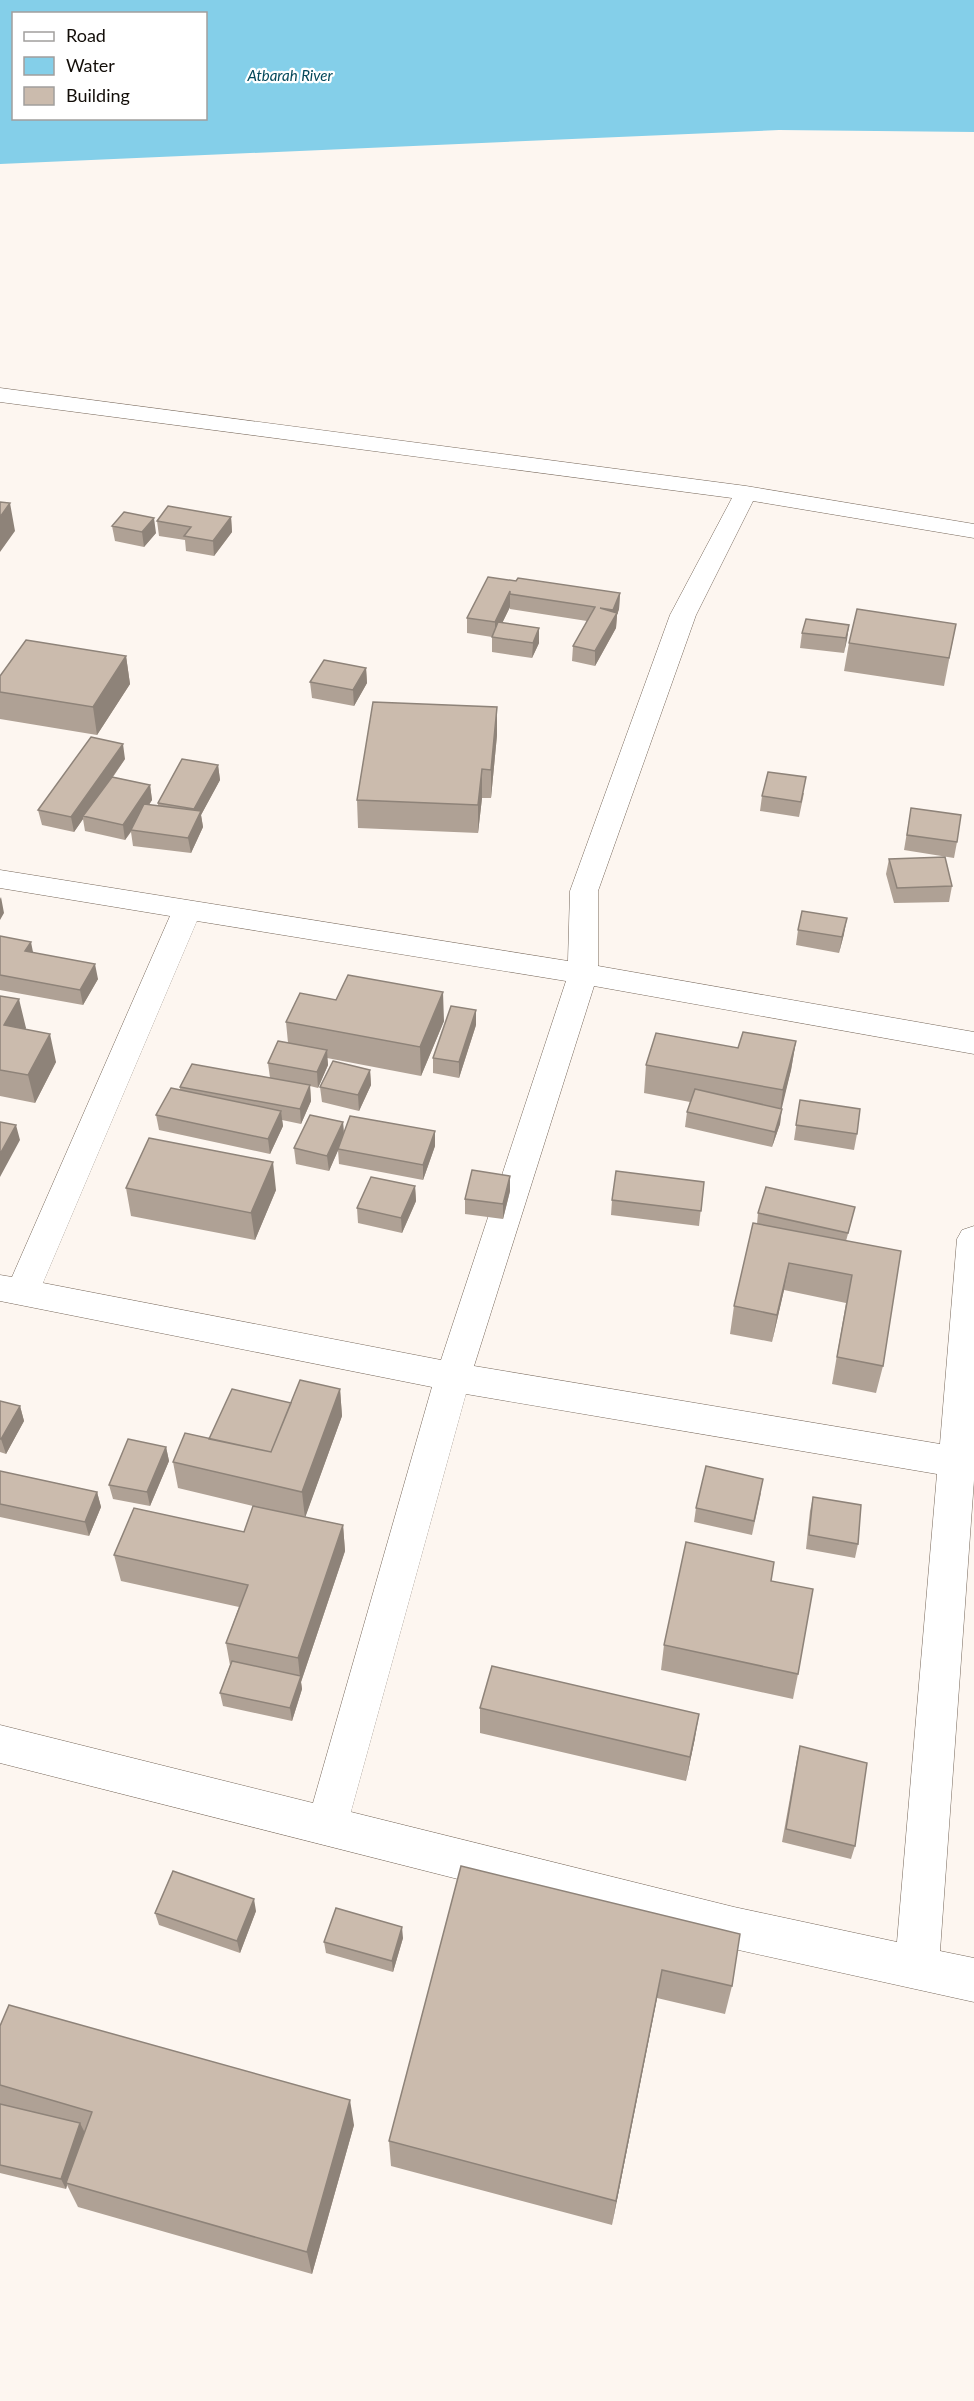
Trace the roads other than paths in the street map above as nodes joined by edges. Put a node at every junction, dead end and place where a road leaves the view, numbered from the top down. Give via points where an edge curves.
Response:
1 (0, 395) edge
2 (746, 493) junction
3 (974, 531) edge
4 (0, 879) edge
5 (187, 910) junction
6 (583, 974) junction
7 (974, 1043) edge
8 (974, 1239) edge
9 (11, 1291) edge
10 (453, 1377) junction
11 (965, 1463) edge
12 (0, 1744) edge
13 (327, 1825) junction
14 (917, 1967) junction
15 (974, 1980) edge

1 - 2 street
2 - 3 street
2 - 6 street via 683,615 584,891
4 - 5 street
5 - 6 street
5 - 9 street
6 - 7 street
6 - 10 street
8 - 11 street
9 - 10 street
10 - 11 street
10 - 13 street
11 - 14 street
12 - 13 street
13 - 14 street via 734,1928
14 - 15 street

